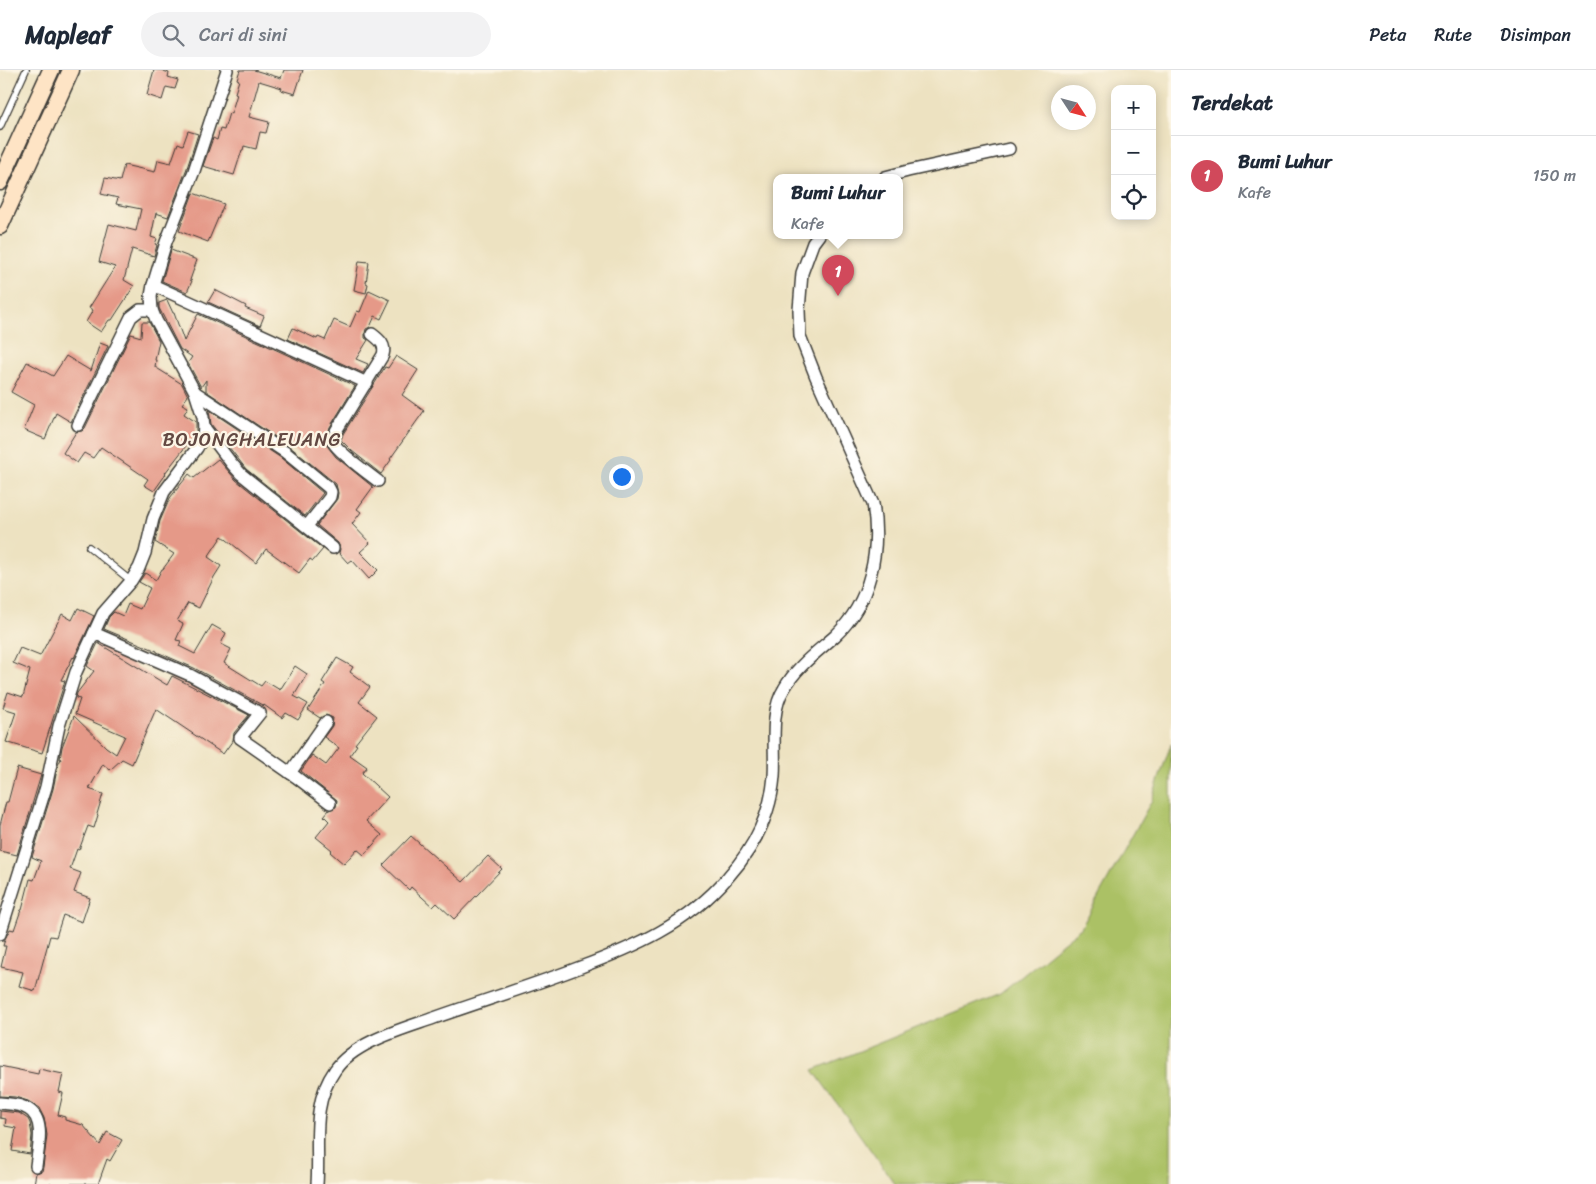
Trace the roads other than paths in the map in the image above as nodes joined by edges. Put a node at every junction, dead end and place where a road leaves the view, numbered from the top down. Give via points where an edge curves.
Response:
1 (26, 70) edge
2 (51, 70) edge
3 (71, 70) edge
4 (227, 70) edge
5 (26, 124) junction
6 (0, 127) edge
7 (43, 131) junction
8 (1009, 150) dead end
9 (897, 174) edge
10 (0, 182) edge
11 (0, 226) edge
12 (816, 239) edge
13 (153, 285) junction
14 (152, 310) junction
15 (372, 334) dead end
16 (367, 383) junction
17 (195, 392) junction
18 (78, 425) dead end
19 (204, 427) junction
20 (378, 481) dead end
21 (306, 526) junction
22 (88, 547) dead end
23 (332, 548) dead end
24 (130, 581) junction
25 (94, 633) junction
26 (326, 722) dead end
27 (290, 773) junction
28 (330, 803) dead end
29 (0, 934) edge
30 (0, 1103) edge
31 (36, 1166) dead end
32 (317, 1184) edge

1 - 6 lane
2 - 5 main road
3 - 7 main road
4 - 13 street
5 - 7 main road
5 - 10 main road
7 - 11 main road
8 - 9 street
12 - 32 street via 802,273 798,310 800,336 873,504 876,521 874,561 867,585 851,616 838,633 801,667 781,693 776,716 772,792 756,838 728,878 702,903 644,941 357,1048 336,1069 321,1097 317,1126
13 - 14 street
13 - 16 street
14 - 17 street
14 - 18 street via 140,310 131,317
15 - 16 street via 385,350
16 - 20 street via 333,441
17 - 19 street
17 - 21 street via 285,452 328,488 330,497
19 - 21 street via 242,474
19 - 24 street via 203,438 197,448 164,492 145,553
21 - 23 street
22 - 24 lane
24 - 25 street via 103,613
25 - 27 street via 190,675 260,713 240,738
25 - 29 street via 66,703 46,787
26 - 27 street
27 - 28 street
30 - 31 street via 27,1108 36,1117 39,1134

